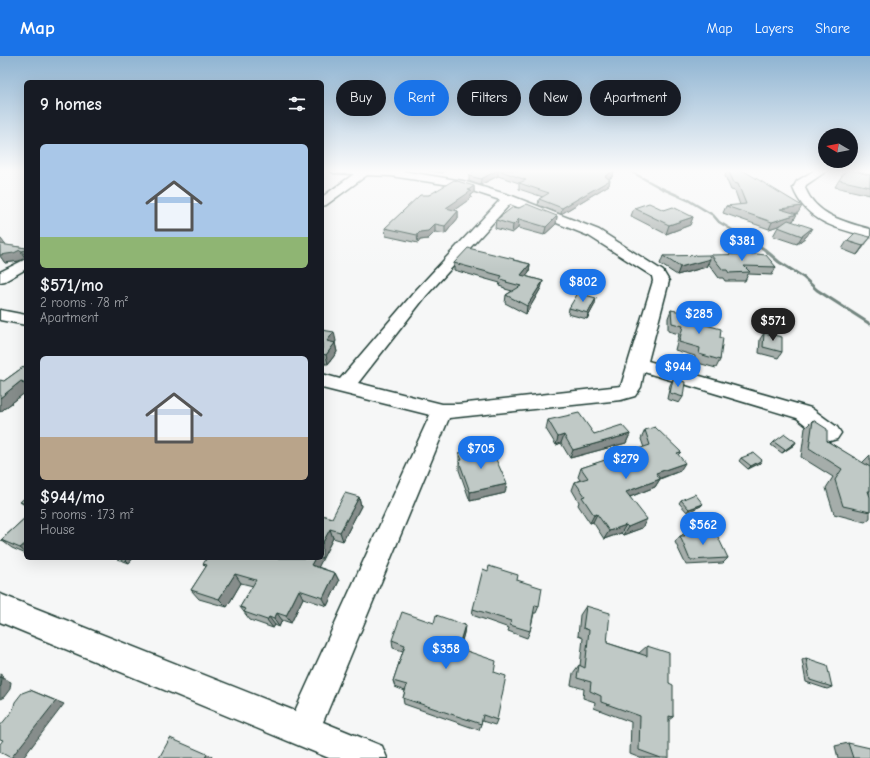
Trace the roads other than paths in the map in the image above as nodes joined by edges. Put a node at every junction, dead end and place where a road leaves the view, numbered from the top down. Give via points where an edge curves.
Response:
1 (504, 203) edge
2 (518, 203) edge
3 (807, 203) edge
4 (870, 233) edge
5 (24, 264) edge
6 (0, 278) edge
7 (0, 315) edge
8 (24, 320) edge
9 (638, 364) junction
10 (324, 381) edge
11 (345, 386) junction
12 (442, 411) junction
13 (830, 434) dead end
14 (0, 608) edge
15 (303, 730) junction
16 (370, 758) edge

1 - 11 street via 426,288
2 - 9 street via 594,232 658,274 660,281
3 - 4 street via 826,218
5 - 6 street
7 - 8 street
9 - 12 street via 631,387 621,393
9 - 13 street via 804,413
10 - 11 street
11 - 12 street
12 - 15 street
14 - 15 street
15 - 16 street

